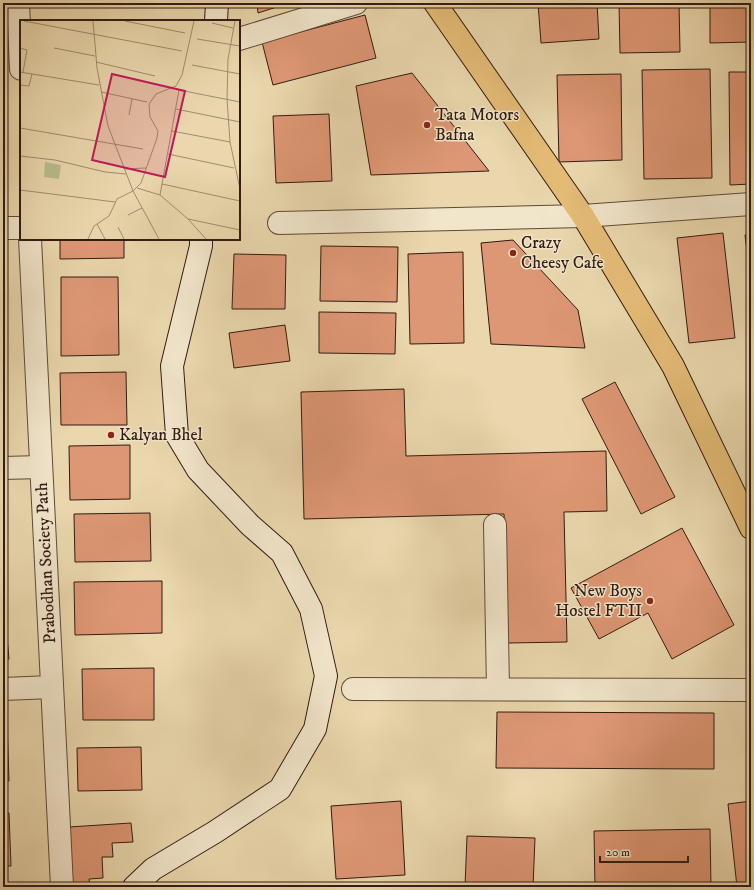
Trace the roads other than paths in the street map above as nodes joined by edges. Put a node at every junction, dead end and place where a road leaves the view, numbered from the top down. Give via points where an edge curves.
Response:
1 (18, 3) edge
2 (217, 3) edge
3 (356, 3) edge
4 (435, 3) edge
5 (216, 20) edge
6 (240, 39) edge
7 (20, 47) edge
8 (751, 204) edge
9 (582, 216) junction
10 (279, 224) dead end
11 (3, 228) edge
12 (20, 228) edge
13 (30, 240) edge
14 (201, 240) edge
15 (41, 467) junction
16 (3, 468) edge
17 (494, 525) dead end
18 (751, 528) edge
19 (52, 687) junction
20 (3, 688) edge
21 (353, 689) dead end
22 (498, 689) junction
23 (751, 690) edge
24 (62, 887) edge
25 (134, 887) edge

1 - 7 street
2 - 5 street
3 - 6 street
4 - 9 main road
8 - 9 street
9 - 10 street
9 - 18 main road via 673,366
11 - 12 street
13 - 15 street, Prabodhan Society Path
14 - 25 street via 172,366 177,435 198,470 250,525 282,553 311,609 326,676 315,729 280,789 153,869
15 - 16 street
15 - 19 street, Prabodhan Society Path
17 - 22 street
19 - 20 street
19 - 24 street, Prabodhan Society Path
21 - 22 street
22 - 23 street

